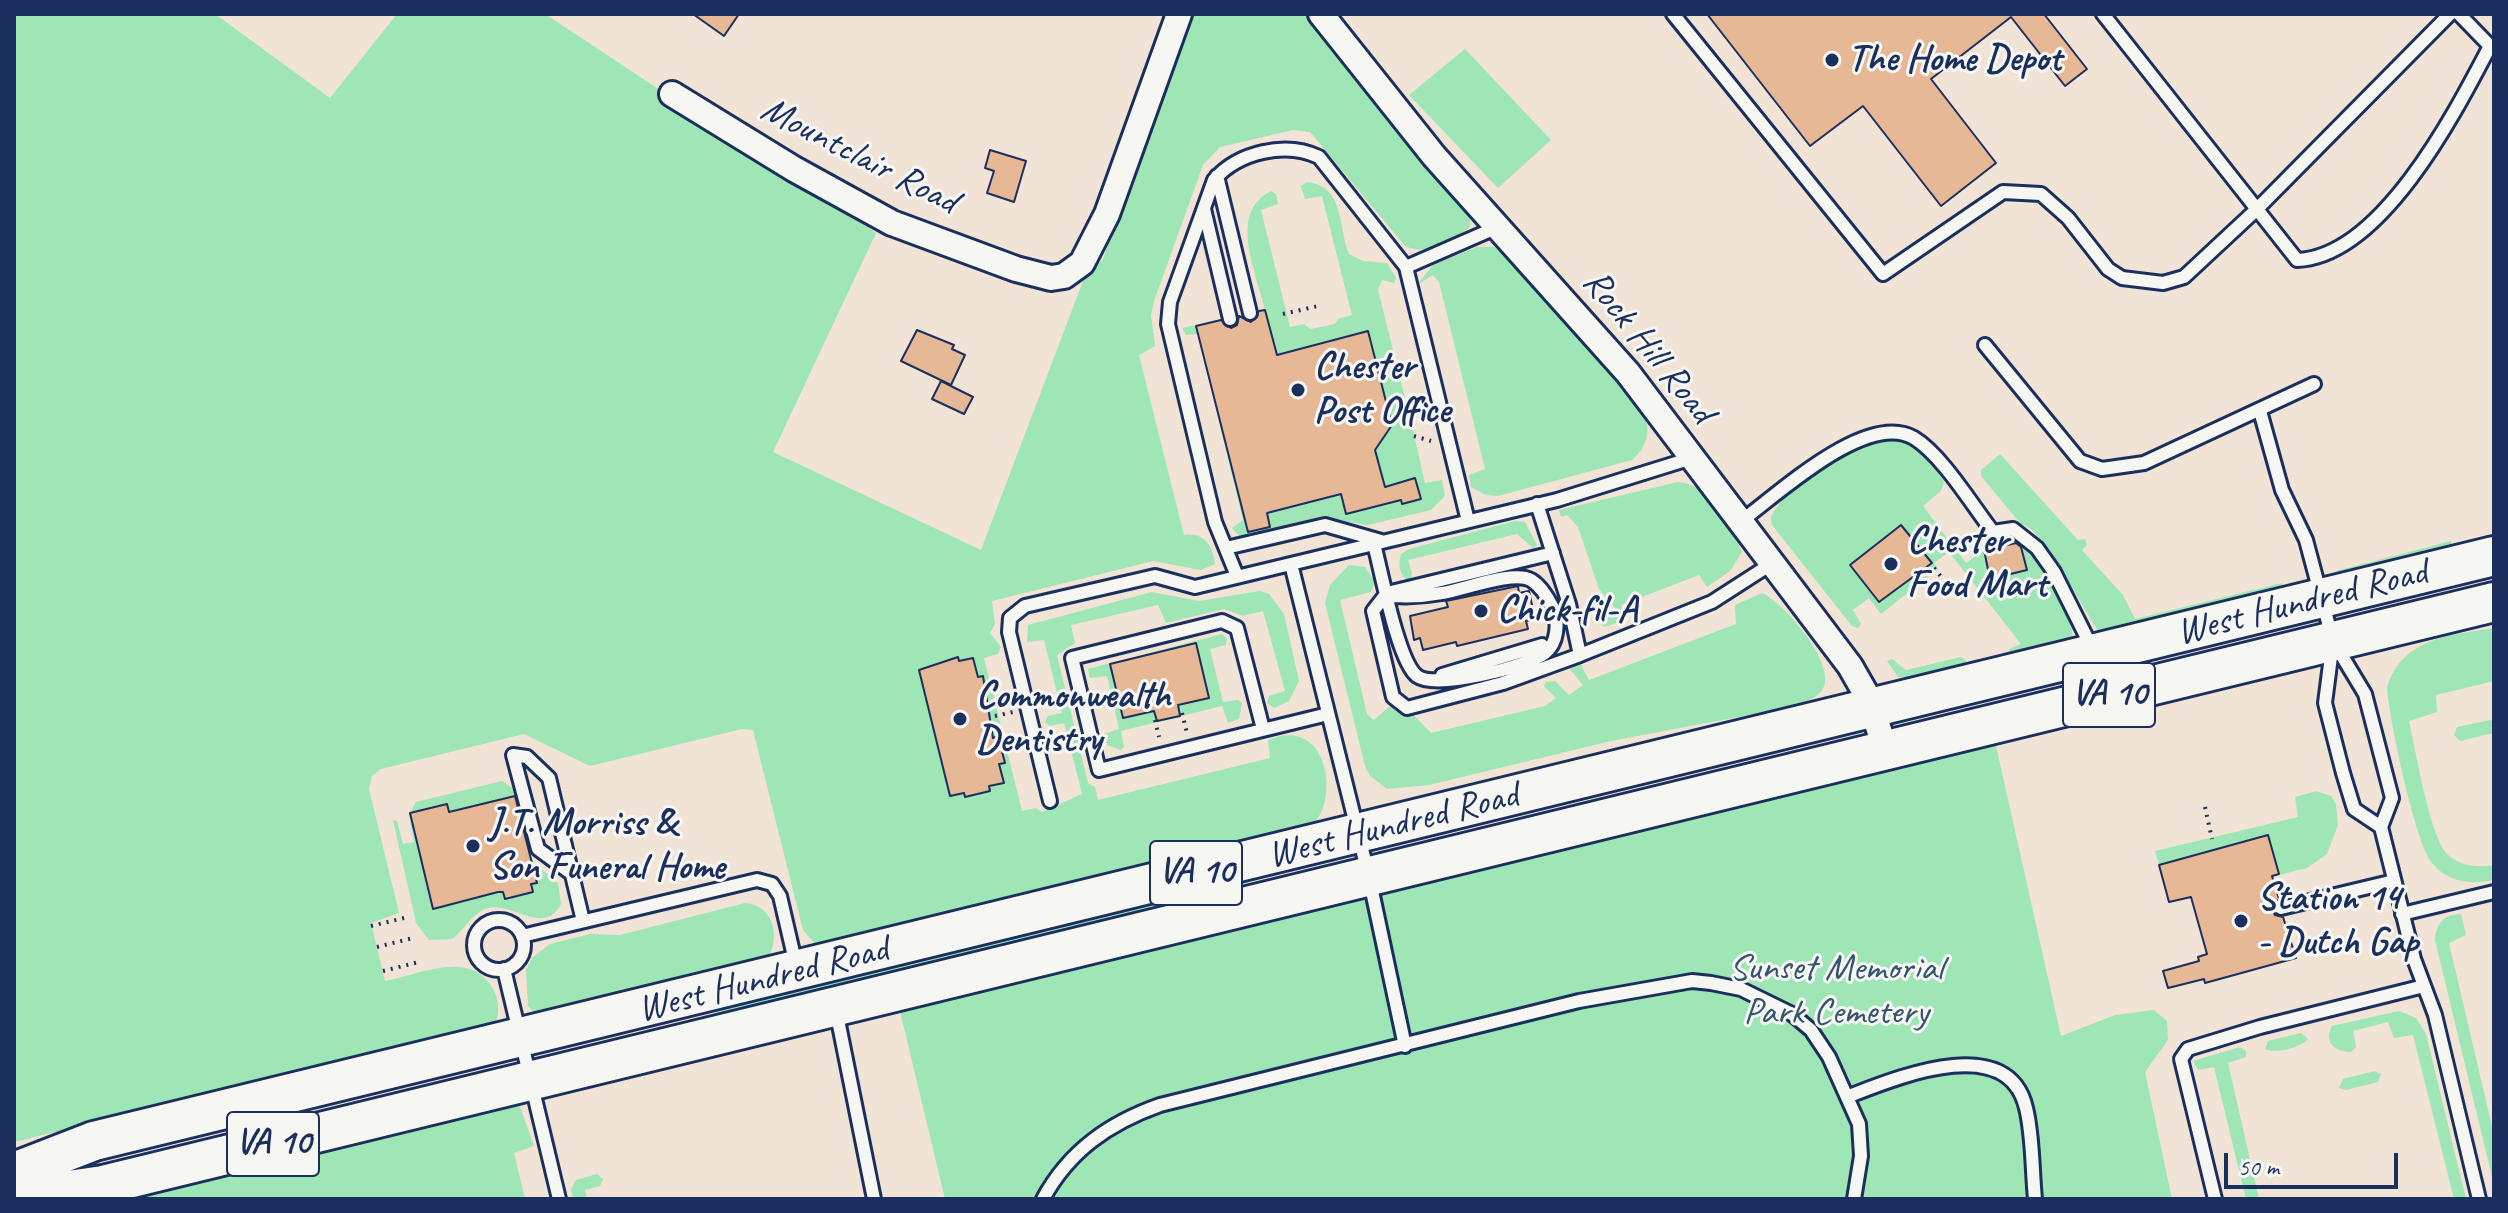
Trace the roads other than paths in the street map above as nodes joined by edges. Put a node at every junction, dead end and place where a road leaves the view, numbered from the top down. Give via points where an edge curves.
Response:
1 (1179, 14) edge
2 (1321, 14) edge
3 (1673, 14) edge
4 (2103, 14) edge
5 (2450, 14) edge
6 (2459, 14) edge
7 (2492, 44) edge
8 (672, 94) dead end
9 (1217, 176) junction
10 (1204, 209) junction
11 (2256, 210) junction
12 (1500, 226) junction
13 (1406, 267) junction
14 (1250, 313) dead end
15 (1230, 319) dead end
16 (1985, 345) dead end
17 (2314, 384) dead end
18 (2260, 411) junction
19 (1692, 458) junction
20 (1537, 504) junction
21 (1468, 521) junction
22 (1740, 522) junction
23 (1379, 543) junction
24 (1226, 548) junction
25 (1553, 553) junction
26 (2494, 556) edge
27 (1291, 564) junction
28 (1771, 564) junction
29 (1237, 576) junction
30 (1387, 593) junction
31 (2321, 598) junction
32 (2494, 602) edge
33 (2333, 641) junction
34 (1580, 655) junction
35 (2095, 655) junction
36 (1873, 709) junction
37 (1328, 714) junction
38 (1263, 729) junction
39 (1885, 749) junction
40 (1050, 801) dead end
41 (2381, 827) junction
42 (1358, 833) junction
43 (572, 874) junction
44 (1369, 877) junction
45 (2394, 881) junction
46 (2494, 892) edge
47 (2281, 908) dead end
48 (2402, 914) junction
49 (583, 921) junction
50 (522, 936) junction
51 (504, 969) junction
52 (798, 972) junction
53 (2424, 986) junction
54 (836, 1007) junction
55 (520, 1039) junction
56 (1405, 1046) junction
57 (531, 1082) junction
58 (1849, 1096) junction
59 (94, 1141) junction
60 (14, 1172) edge
61 (105, 1192) edge
62 (14, 1198) edge
63 (559, 1199) edge
64 (874, 1199) edge
65 (1043, 1199) edge
66 (1854, 1199) edge
67 (2035, 1199) edge
68 (2215, 1199) edge
69 (2479, 1199) edge

1 - 8 street, Mountclair Road via 1107,214 1082,263 1064,276 1016,269 892,223
2 - 12 street, Rock Hill Road via 1434,156
3 - 11 lane via 1883,274 2003,192 2041,194 2068,218 2108,269 2142,283 2184,277
4 - 11 lane
5 - 11 lane
6 - 7 lane
7 - 11 lane via 2443,135 2367,230 2320,259 2297,260
9 - 10 lane
9 - 13 lane via 1226,166 1289,148 1319,157
9 - 14 lane
10 - 15 lane
10 - 24 lane via 1170,302 1168,324 1215,522
12 - 13 lane
12 - 19 street, Rock Hill Road via 1628,373
13 - 21 lane
16 - 18 lane via 2080,461 2102,469 2144,463
17 - 18 lane
18 - 31 lane
19 - 20 lane
19 - 22 street, Rock Hill Road
20 - 21 lane
20 - 25 lane
21 - 23 lane
22 - 28 street, Rock Hill Road
22 - 35 lane via 1860,438 1882,432 1912,437 1927,448 1993,532 2013,529 2037,548
23 - 24 lane via 1325,525
23 - 27 lane
23 - 30 lane
24 - 29 lane
25 - 30 lane
25 - 34 lane
26 - 31 main road, West Hundred Road / VA 10
27 - 29 lane
27 - 37 lane
28 - 34 lane via 1712,602
28 - 36 street, Rock Hill Road via 1850,666
29 - 40 lane via 1195,587 1155,576 1025,606 1010,618
30 - 30 lane via 1402,655 1417,676 1437,682 1530,661 1547,652 1556,630 1548,596 1531,580 1515,576 1419,597
30 - 34 lane via 1373,611 1393,697 1407,708 1503,683
31 - 33 lane
31 - 35 main road, West Hundred Road / VA 10
32 - 33 main road, West Hundred Road / VA 10
33 - 39 main road, West Hundred Road / VA 10
33 - 41 lane via 2365,694 2392,798
33 - 41 lane via 2325,703 2343,773 2354,809
35 - 36 main road, West Hundred Road / VA 10
36 - 39 street, Rock Hill Road
36 - 42 main road, West Hundred Road / VA 10
37 - 38 lane
37 - 42 lane
38 - 38 lane via 1099,770 1072,658 1230,623 1237,628
39 - 44 main road, West Hundred Road / VA 10
41 - 45 lane
42 - 44 lane
42 - 52 main road, West Hundred Road / VA 10
43 - 43 lane via 549,778 527,757 513,755 538,849
43 - 49 lane
44 - 54 main road, West Hundred Road / VA 10
44 - 56 lane
45 - 47 lane
45 - 48 lane
46 - 48 lane
48 - 53 lane
49 - 50 lane
49 - 52 lane via 757,880 780,896
50 - 51 lane via 522,954
50 - 51 lane via 514,925 500,920 478,931 476,955 488,967
51 - 55 lane
52 - 55 main road, West Hundred Road / VA 10
53 - 68 lane via 2188,1049 2181,1059
53 - 69 lane
54 - 57 main road, West Hundred Road / VA 10
54 - 64 lane
55 - 57 lane
55 - 59 main road, West Hundred Road / VA 10
56 - 58 lane via 1579,1001 1692,981 1711,983 1764,998 1811,1030
56 - 65 lane via 1125,1118 1071,1158
57 - 61 main road, West Hundred Road / VA 10
57 - 63 lane
58 - 66 lane via 1859,1124 1861,1156
58 - 67 lane via 1926,1071 1976,1063 1990,1067 2006,1076 2026,1106
59 - 60 main road, West Hundred Road / VA 10
59 - 61 street
61 - 62 main road, West Hundred Road / VA 10

